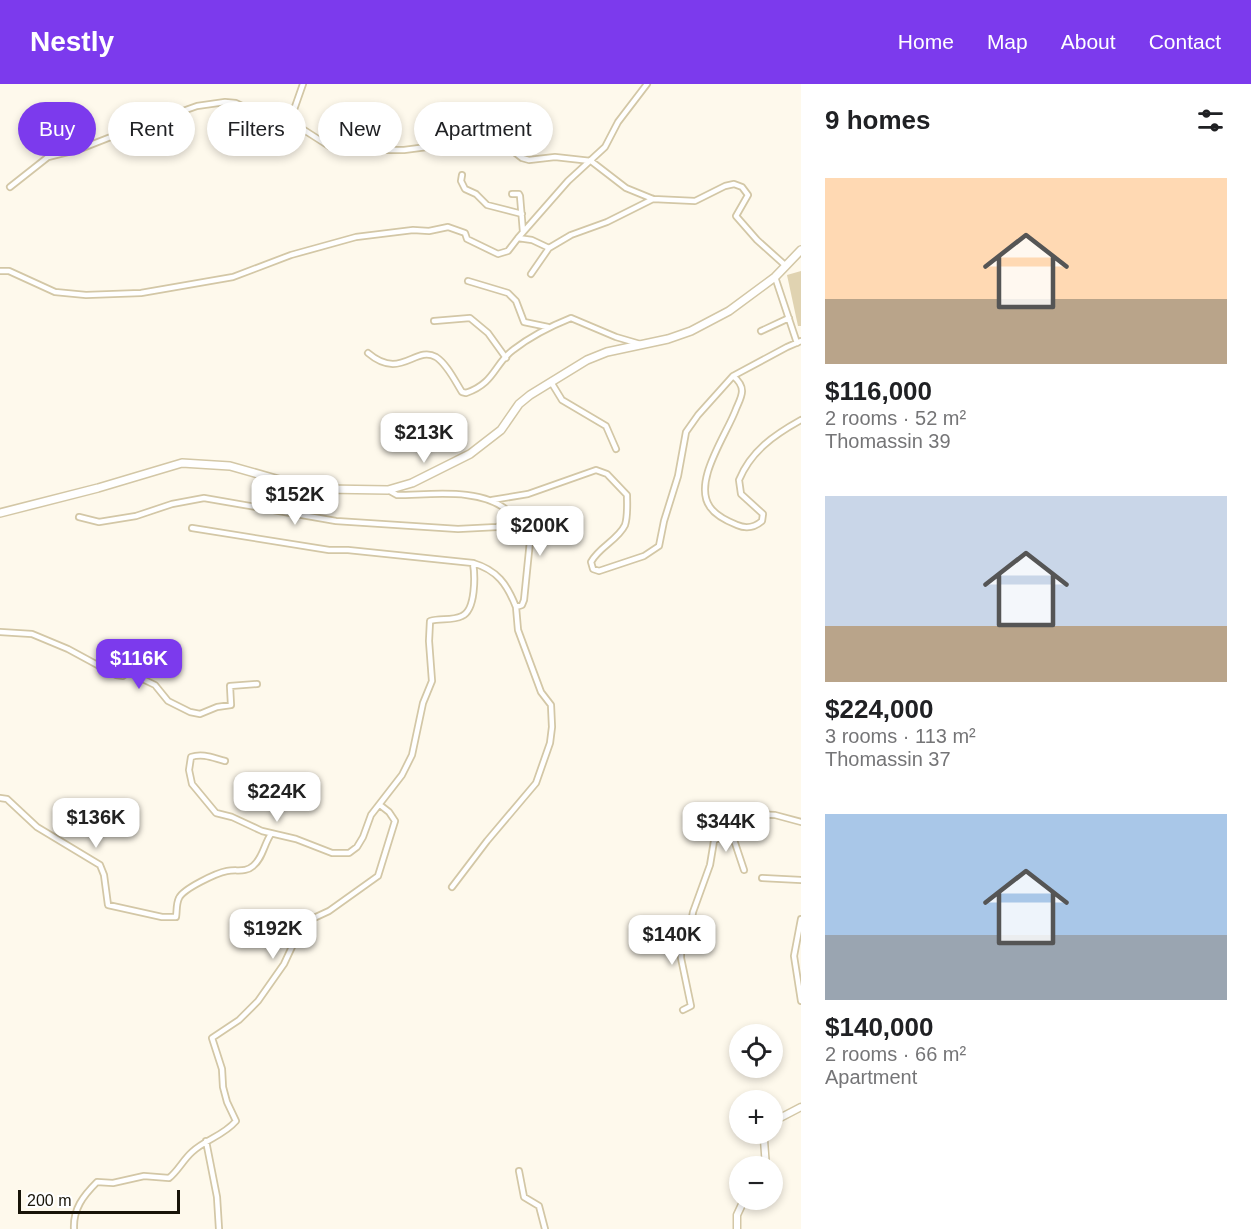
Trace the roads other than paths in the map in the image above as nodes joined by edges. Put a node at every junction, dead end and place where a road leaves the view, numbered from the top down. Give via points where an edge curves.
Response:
1 (303, 84) edge
2 (648, 84) edge
3 (297, 102) edge
4 (207, 105) edge
5 (306, 131) edge
6 (591, 161) junction
7 (462, 175) dead end
8 (10, 187) dead end
9 (512, 194) dead end
10 (653, 199) junction
11 (522, 214) junction
12 (523, 232) junction
13 (518, 238) junction
14 (549, 248) junction
15 (801, 250) edge
16 (786, 266) junction
17 (0, 271) edge
18 (531, 274) dead end
19 (775, 278) junction
20 (468, 281) dead end
21 (789, 318) junction
22 (434, 321) dead end
23 (548, 327) junction
24 (762, 332) dead end
25 (799, 342) edge
26 (642, 345) junction
27 (368, 353) dead end
28 (506, 358) junction
29 (734, 376) junction
30 (551, 382) junction
31 (801, 420) edge
32 (616, 449) dead end
33 (388, 490) junction
34 (492, 500) junction
35 (0, 513) edge
36 (79, 517) dead end
37 (510, 520) junction
38 (192, 528) dead end
39 (473, 563) junction
40 (516, 607) junction
41 (0, 632) edge
42 (257, 684) dead end
43 (225, 761) dead end
44 (0, 798) edge
45 (380, 805) junction
46 (801, 822) edge
47 (730, 828) junction
48 (272, 834) junction
49 (744, 870) dead end
50 (762, 878) dead end
51 (801, 880) edge
52 (453, 886) dead end
53 (801, 919) edge
54 (801, 1001) edge
55 (683, 1010) dead end
56 (801, 1107) edge
57 (783, 1116) edge
58 (206, 1141) junction
59 (519, 1171) dead end
60 (739, 1210) edge
61 (74, 1229) edge
62 (219, 1229) edge
63 (545, 1229) edge
64 (737, 1229) edge

1 - 3 street
2 - 6 street
4 - 8 street via 48,157
5 - 6 street via 340,150 404,150 459,144 513,151 528,160 555,157
6 - 10 street via 626,188
6 - 12 street
7 - 11 street via 465,189 487,206
9 - 11 street via 520,196
10 - 14 street via 607,222 571,234
10 - 16 street via 695,201 725,186 742,187 748,195 736,216
11 - 12 street
12 - 13 street
13 - 14 street
13 - 17 street via 508,251 498,254 467,239 465,232 448,227 356,237 233,277 131,294 55,292 9,271
14 - 18 street
15 - 16 main road
16 - 19 main road
19 - 21 street
19 - 26 main road via 700,326
20 - 23 street via 508,293 516,301 524,322
21 - 24 street
21 - 25 street
22 - 28 street via 470,318 488,333
23 - 26 street via 571,318
23 - 28 street
25 - 29 street
26 - 30 main road via 587,360
27 - 28 street via 393,365 424,354 435,356 465,393 491,378
29 - 31 street via 742,393 704,486 709,507 722,518 741,527 762,521 763,514 741,494 739,480 753,455 774,435
29 - 34 street via 686,432 659,546 644,556 599,571 593,569 591,562 596,552 624,526 627,510 627,495 607,474 596,470 528,494
30 - 32 street via 562,400 606,426
30 - 33 main road via 525,400 501,430 470,454 412,483
33 - 34 street via 397,495 466,495
33 - 35 main road via 304,487 230,466 182,463
34 - 37 street via 508,511
36 - 37 street via 99,522 204,498 336,521 458,529 497,527
37 - 40 street via 530,541 524,600
38 - 39 street via 329,550
39 - 40 street via 487,567 505,582
39 - 45 street via 472,603 467,612 451,620 430,621 432,681 412,755
40 - 52 street via 518,630 538,685 550,705 550,743 536,783
41 - 42 street via 32,634 116,675 128,672 155,685 168,701 189,712 200,714 231,705 230,686
43 - 48 street via 191,757 192,784 216,813
44 - 48 street via 37,827 99,865 108,905 154,915 176,917 181,895 218,873 242,872 253,867
45 - 48 street via 370,815 357,847 349,853 332,853
45 - 58 street via 395,821 378,876 329,911 303,923 284,964 258,1001 212,1038 227,1101 236,1121 227,1131
46 - 47 street via 752,814
47 - 49 street
47 - 55 street via 714,841 688,940 681,949 691,1006
50 - 51 street
53 - 54 street via 794,956
56 - 57 street
58 - 61 street via 169,1178 144,1176 98,1182 87,1192 74,1216
58 - 62 street
59 - 63 street via 524,1197 539,1206
60 - 64 street

